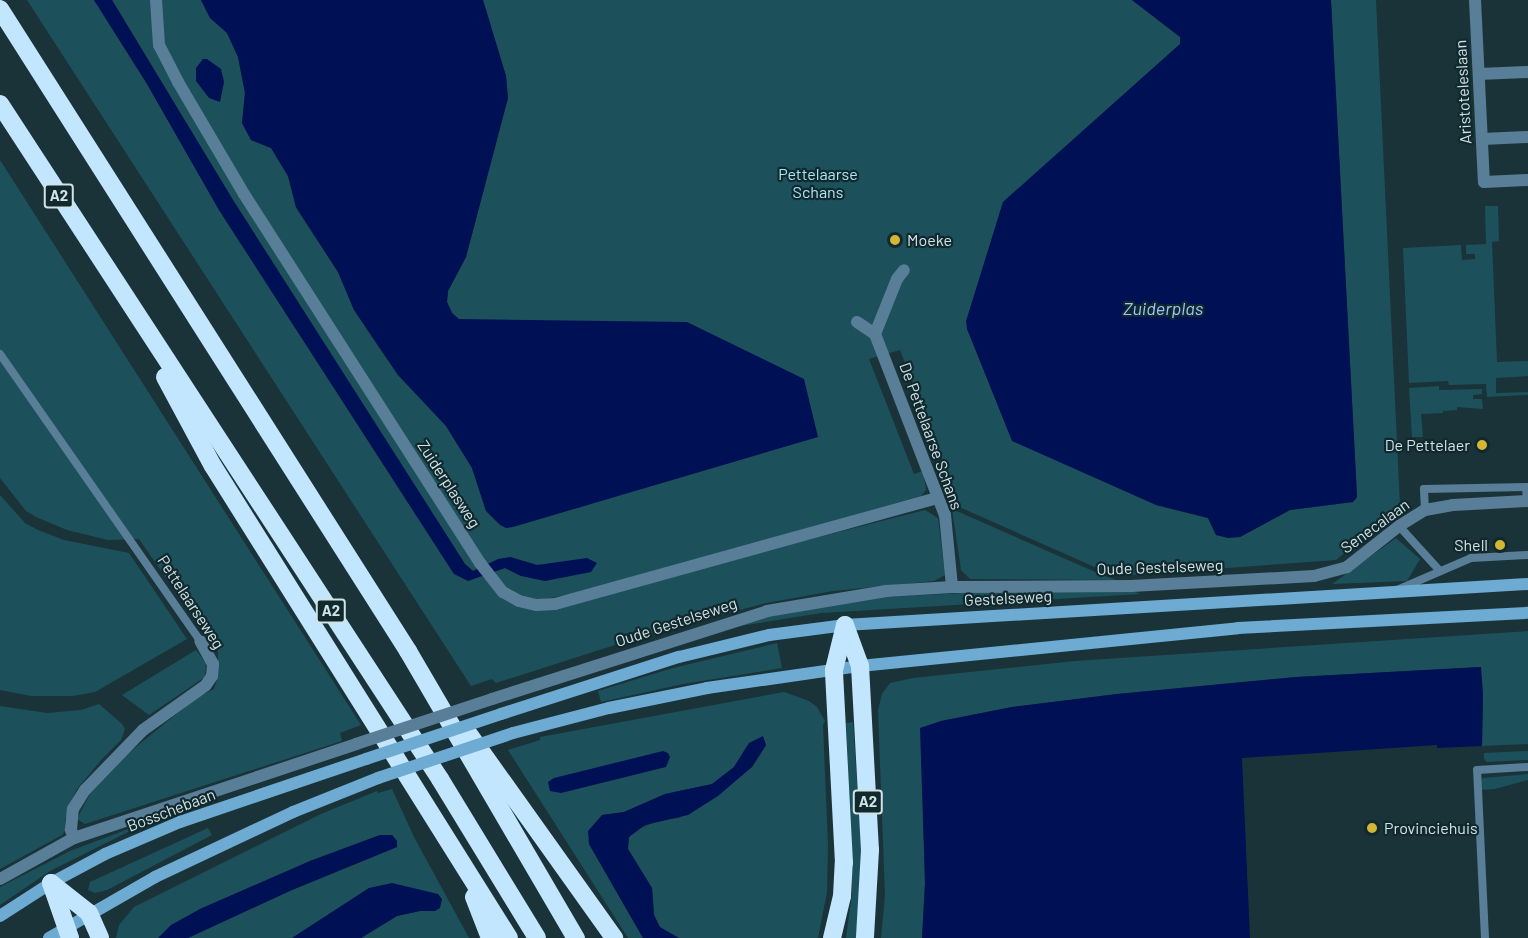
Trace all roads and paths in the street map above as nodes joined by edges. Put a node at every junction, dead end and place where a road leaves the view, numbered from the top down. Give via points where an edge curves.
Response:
1 (156, 0) edge
2 (1475, 0) edge
3 (0, 9) edge
4 (1528, 72) edge
5 (1479, 75) junction
6 (0, 104) edge
7 (1528, 137) edge
8 (1482, 139) junction
9 (1528, 180) edge
10 (904, 270) dead end
11 (119, 288) junction
12 (857, 322) dead end
13 (875, 334) junction
14 (0, 354) edge
15 (938, 498) junction
16 (1527, 501) edge
17 (1425, 510) junction
18 (1399, 526) junction
19 (1528, 555) edge
20 (1440, 571) junction
21 (1314, 576) joint
22 (1528, 584) edge
23 (952, 588) junction
24 (1392, 592) junction
25 (1528, 613) edge
26 (845, 625) junction
27 (200, 641) joint
28 (408, 651) junction
29 (860, 666) junction
30 (834, 670) junction
31 (501, 714) joint
32 (1528, 767) edge
33 (74, 838) junction
34 (453, 845) junction
35 (0, 879) edge
36 (51, 883) junction
37 (89, 913) junction
38 (0, 916) edge
39 (67, 933) edge
40 (49, 938) edge
41 (100, 938) edge
42 (490, 938) edge
43 (509, 938) edge
44 (537, 938) edge
45 (576, 938) edge
46 (614, 938) edge
47 (832, 938) edge
48 (865, 938) edge
49 (1485, 938) edge

1 - 15 street, Zuiderplasweg via 159,45 167,63 244,194 480,563 503,592 519,601 555,604
2 - 5 street, Aristoteleslaan
3 - 28 highway, A2
4 - 5 street
5 - 8 street, Aristoteleslaan
6 - 11 highway, A2
7 - 8 street
8 - 9 street, Aristoteleslaan via 1484,182
10 - 13 street
11 - 34 highway, A2 via 213,466
11 - 44 highway, A2 via 440,779
12 - 13 street
13 - 15 street, De Pettelaarse Schans
14 - 27 lane, Pettelaarseweg
15 - 23 street, De Pettelaarse Schans via 945,515
16 - 17 street, Senecalaan
16 - 17 lane via 1526,487 1424,489
17 - 18 street, Senecalaan
18 - 20 lane
18 - 21 street, Senecalaan via 1347,567
19 - 20 lane via 1471,558
20 - 24 lane
21 - 23 street, Oude Gestelseweg via 1131,586
22 - 24 main road, Gestelseweg
23 - 33 street, Oude Gestelseweg, bridge via 886,591 767,610
24 - 26 main road, Gestelseweg
25 - 29 main road via 1238,628
26 - 29 highway
26 - 30 highway
26 - 31 main road, Gestelseweg via 769,635 679,657
27 - 33 street, Pettelaarseweg via 213,664 212,676 206,685 143,730 85,790 73,809 70,830
28 - 45 highway, A2
28 - 46 highway, A2
29 - 30 main road
29 - 48 highway, A2 via 870,850
30 - 37 main road, bridge via 706,688 513,733 378,778 229,842
30 - 47 highway, A2 via 844,863 842,896
31 - 36 main road, Bosschebaan, bridge via 180,822 105,854
32 - 49 lane via 1477,770
33 - 35 street
34 - 42 highway, A2
34 - 43 highway, A2
36 - 37 highway
36 - 38 main road, Bosschebaan
36 - 39 highway
37 - 39 main road
37 - 41 highway
39 - 40 main road

